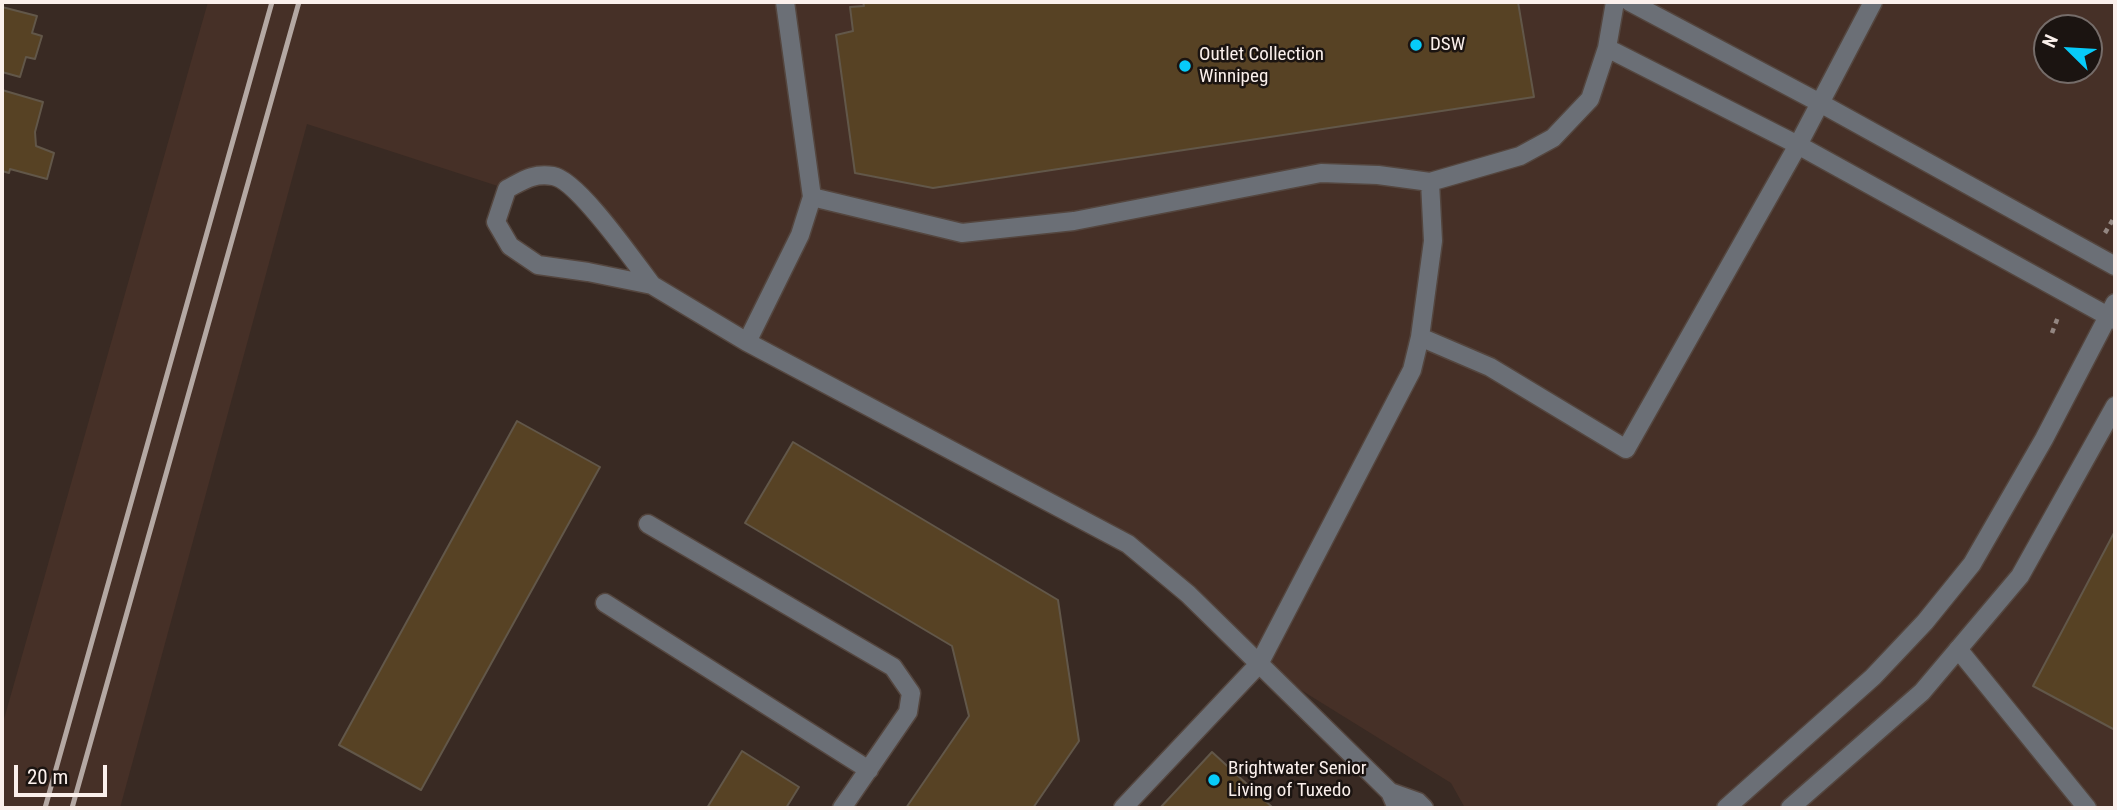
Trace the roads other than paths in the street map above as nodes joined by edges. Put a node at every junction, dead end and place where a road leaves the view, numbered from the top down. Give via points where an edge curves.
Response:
1 (785, 2) edge
2 (1615, 2) edge
3 (1630, 2) edge
4 (1873, 2) edge
5 (1607, 48) junction
6 (1820, 103) junction
7 (1798, 145) junction
8 (1430, 182) junction
9 (812, 197) junction
10 (2115, 266) edge
11 (652, 285) junction
12 (2113, 313) edge
13 (1420, 337) junction
14 (747, 342) junction
15 (2115, 407) edge
16 (648, 524) dead end
17 (605, 603) dead end
18 (1958, 649) junction
19 (1259, 664) junction
20 (869, 770) junction
21 (1390, 792) junction
22 (842, 808) edge
23 (1123, 808) edge
24 (1398, 808) edge
25 (1424, 808) edge
26 (1726, 808) edge
27 (1790, 808) edge
28 (2087, 808) edge

1 - 9 street
2 - 5 street
3 - 6 street
4 - 6 street
5 - 7 street
5 - 8 street via 1590,99 1553,138 1520,156
6 - 7 street
6 - 10 street
7 - 12 street
7 - 13 street via 1626,449 1490,367
8 - 9 street via 1321,173 1074,221 962,233
8 - 13 street via 1433,241
9 - 14 street via 800,235
11 - 11 street via 593,208 557,176 532,176 507,189 496,222 510,246 538,265
11 - 14 street
12 - 26 street via 1972,564 1874,677
13 - 19 street via 1412,370
14 - 19 street via 1128,544 1188,594
15 - 18 street via 2020,576
16 - 20 street via 893,667 911,693 908,712
17 - 20 street
18 - 27 street via 1922,692
18 - 28 street
19 - 21 street
19 - 23 street
20 - 22 street
21 - 24 street
21 - 25 street

